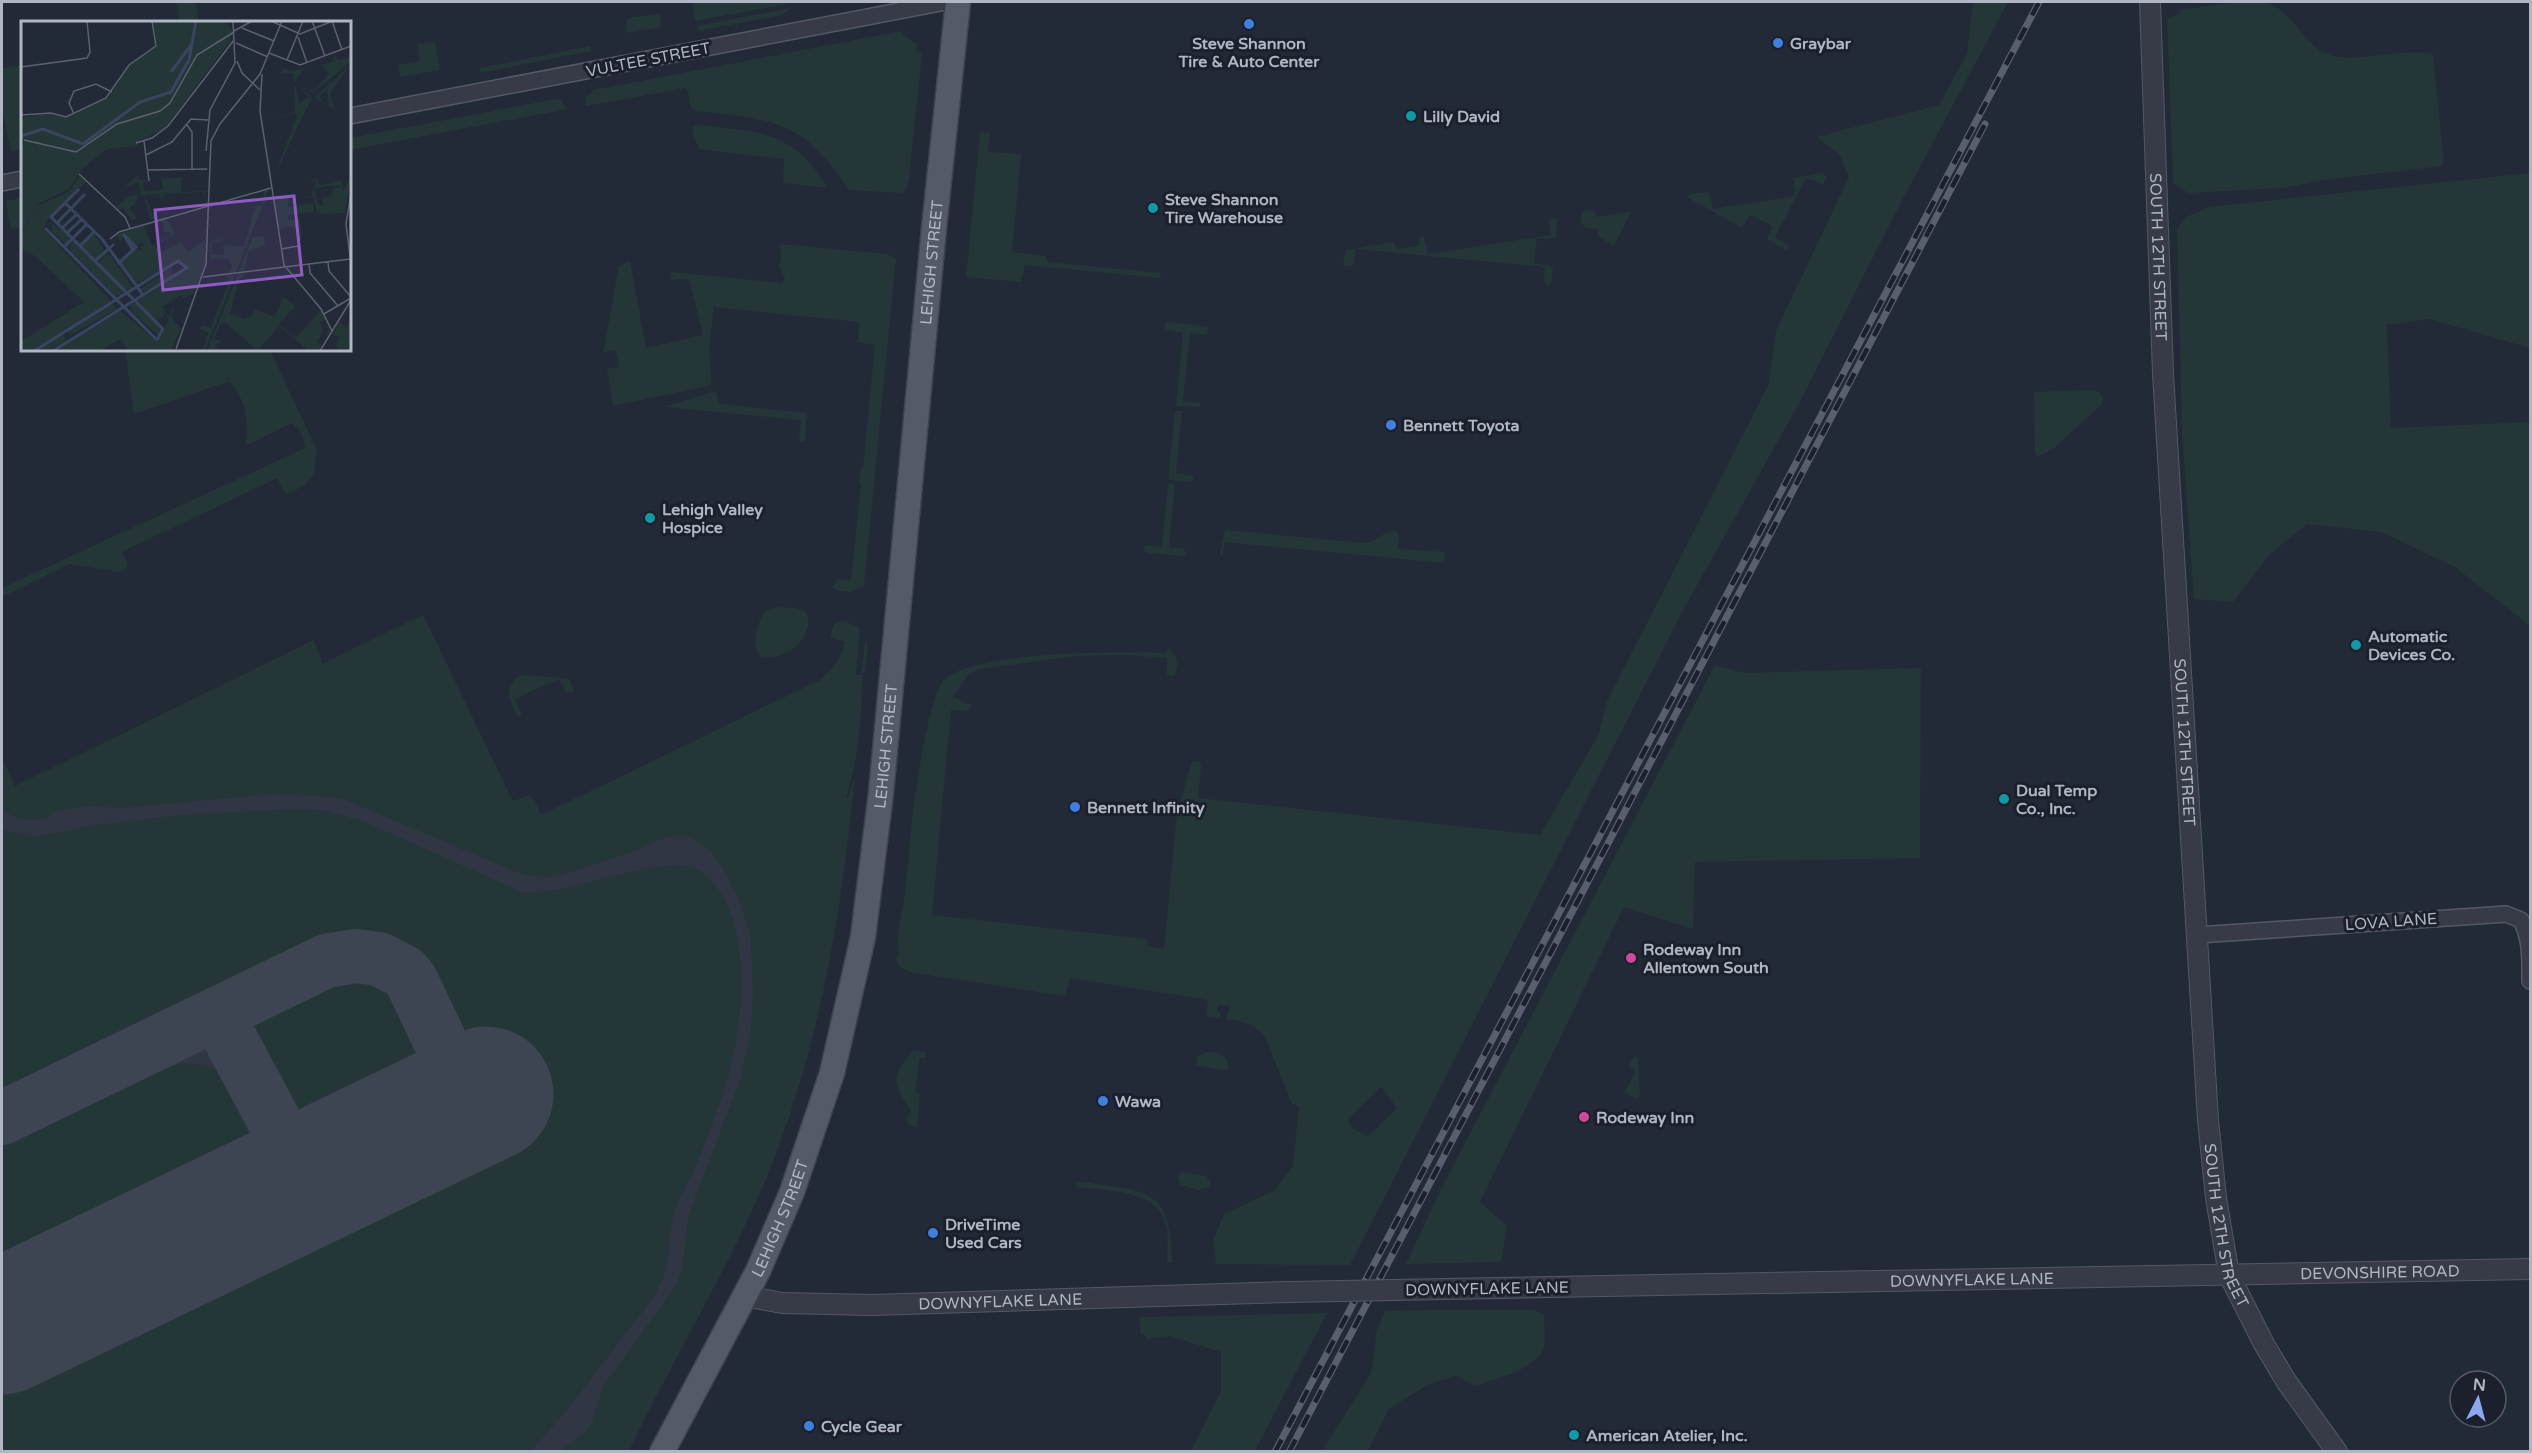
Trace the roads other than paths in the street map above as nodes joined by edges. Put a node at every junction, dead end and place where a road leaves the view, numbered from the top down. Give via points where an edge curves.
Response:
1 (946, 2) edge
2 (958, 2) edge
3 (2150, 2) edge
4 (351, 116) edge
5 (21, 179) edge
6 (2, 183) edge
7 (2198, 935) junction
8 (2530, 981) edge
9 (2530, 1269) edge
10 (2229, 1275) junction
11 (745, 1296) junction
12 (662, 1452) edge
13 (2337, 1452) edge

1 - 4 street, VULTEE STREET
2 - 11 main road, LEHIGH STREET via 881,793 863,937 818,1118 792,1192
3 - 7 street, SOUTH 12TH STREET via 2163,374
5 - 6 street
7 - 8 street, LOVA LANE via 2506,914 2521,920 2529,939
7 - 10 street, SOUTH 12TH STREET via 2208,1120
9 - 10 street, DEVONSHIRE ROAD
10 - 11 street, DOWNYFLAKE LANE, bridge via 1288,1292 873,1305 782,1304
10 - 13 street, SOUTH 12TH STREET via 2286,1381
11 - 12 main road, LEHIGH STREET

